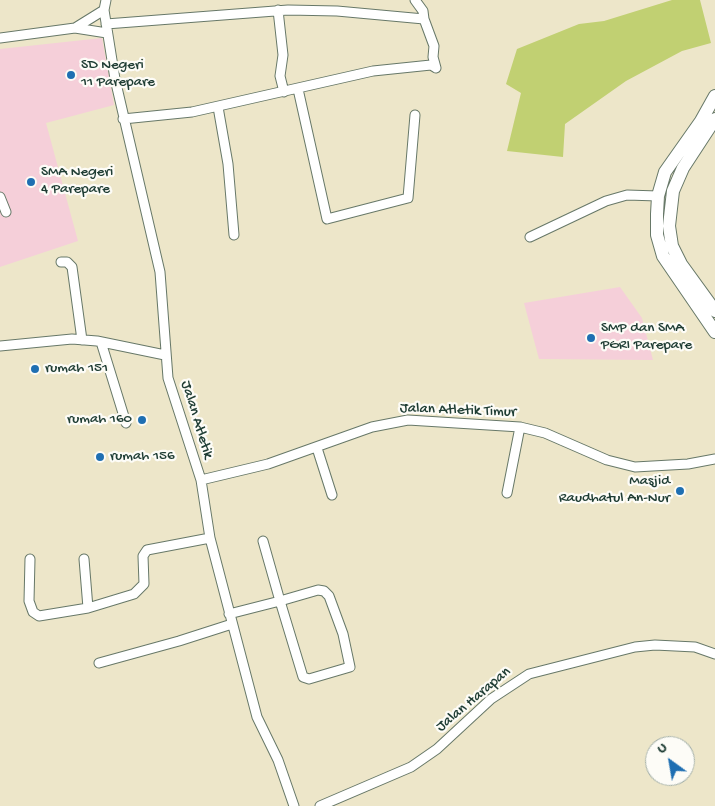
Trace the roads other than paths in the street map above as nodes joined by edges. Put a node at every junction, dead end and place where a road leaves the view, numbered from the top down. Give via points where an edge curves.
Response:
1 (106, 0) edge
2 (415, 0) edge
3 (104, 10) junction
4 (278, 10) junction
5 (424, 19) junction
6 (75, 28) junction
7 (106, 29) junction
8 (0, 38) edge
9 (298, 89) junction
10 (284, 92) junction
11 (715, 96) edge
12 (218, 107) junction
13 (414, 115) dead end
14 (123, 118) junction
15 (715, 119) edge
16 (658, 196) junction
17 (0, 197) edge
18 (6, 212) dead end
19 (234, 234) dead end
20 (530, 237) dead end
21 (60, 262) dead end
22 (715, 312) edge
23 (715, 332) edge
24 (82, 340) junction
25 (101, 342) junction
26 (0, 346) edge
27 (165, 356) junction
28 (126, 424) dead end
29 (520, 427) junction
30 (317, 448) junction
31 (715, 459) edge
32 (201, 480) junction
33 (508, 493) dead end
34 (332, 495) dead end
35 (210, 538) junction
36 (263, 542) dead end
37 (30, 559) dead end
38 (84, 559) dead end
39 (280, 601) junction
40 (88, 608) junction
41 (229, 614) junction
42 (232, 624) junction
43 (715, 654) edge
44 (100, 663) dead end
45 (294, 806) edge
46 (320, 806) edge

1 - 3 street, Jalan Atletik
2 - 5 street via 424,12
3 - 6 street
3 - 7 street, Jalan Atletik
4 - 5 street via 337,11
4 - 7 street
4 - 10 street via 283,55 280,76
5 - 9 street via 434,46 436,68 431,64 373,71
6 - 7 street
6 - 8 street
7 - 14 street, Jalan Atletik
9 - 10 street
9 - 13 street via 327,219 408,198
10 - 12 street
11 - 16 main road via 665,172
12 - 14 street
12 - 19 street via 228,164
14 - 27 street, Jalan Atletik via 160,272
15 - 22 main road via 683,168 673,191 668,226 672,246 681,264
16 - 20 street via 627,195 606,201
16 - 23 main road via 657,235 661,251
17 - 18 street
21 - 24 street via 67,262 72,267
24 - 25 street
24 - 26 street
25 - 27 street
25 - 28 street
27 - 32 street, Jalan Atletik via 173,395
29 - 30 street, Jalan Atletik Timur via 408,420 372,427
29 - 31 street, Jalan Atletik Timur via 545,433 607,460 634,467
29 - 33 street
30 - 32 street, Jalan Atletik Timur
30 - 34 street
32 - 35 street, Jalan Atletik
35 - 40 street via 147,550 143,556 144,584 141,588 122,599
35 - 41 street, Jalan Atletik
36 - 39 street
37 - 40 street via 29,601 36,614
38 - 40 street
39 - 39 street via 318,590 327,593 345,641 351,664 348,669 303,677
39 - 41 street
41 - 42 street, Jalan Atletik
42 - 44 street
42 - 45 street, Jalan Atletik via 257,717 278,760
43 - 46 street, Jalan Harapan via 695,647 635,647 529,674 491,699 411,768

